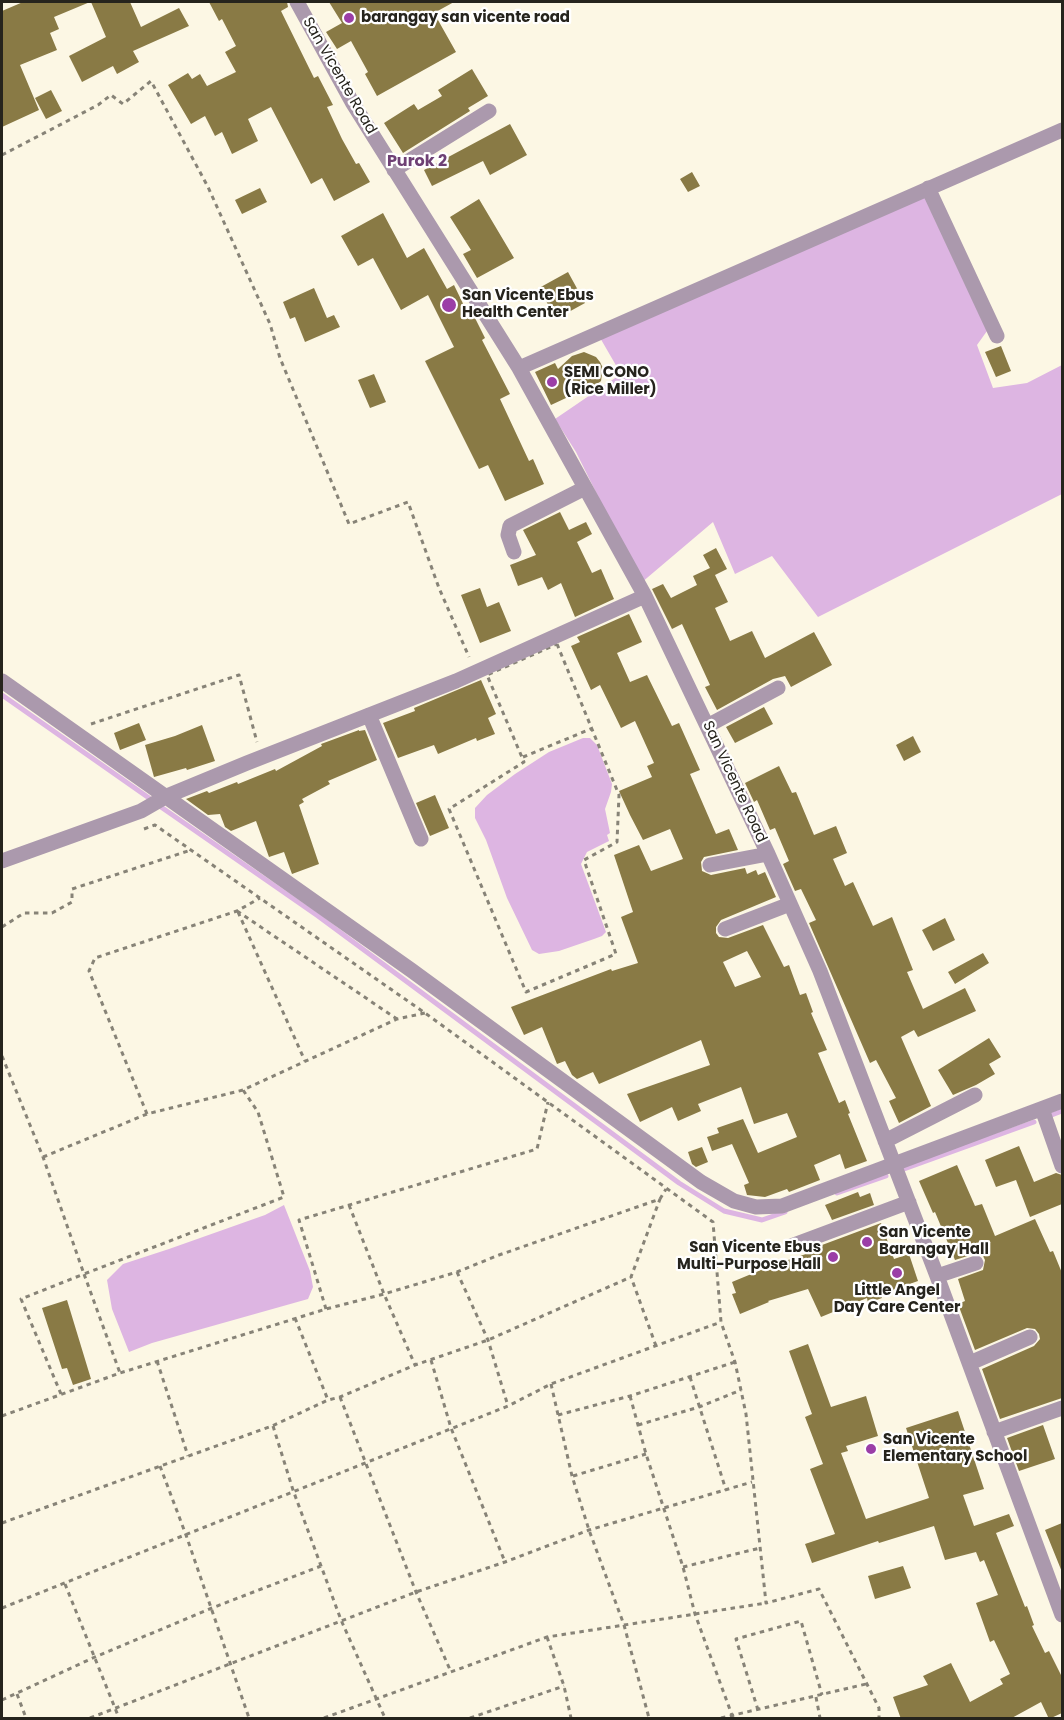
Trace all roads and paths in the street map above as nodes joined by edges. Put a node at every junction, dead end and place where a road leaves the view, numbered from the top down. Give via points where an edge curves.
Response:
1 (297, 2) edge
2 (489, 111) dead end
3 (1062, 130) edge
4 (2, 155) edge
5 (394, 170) junction
6 (928, 188) junction
7 (997, 336) dead end
8 (519, 368) junction
9 (585, 488) junction
10 (514, 552) dead end
11 (645, 596) junction
12 (471, 659) dead end
13 (2, 681) edge
14 (778, 688) dead end
15 (369, 715) junction
16 (86, 725) dead end
17 (707, 726) junction
18 (593, 728) junction
19 (267, 739) dead end
20 (522, 757) junction
21 (167, 796) junction
22 (134, 832) dead end
23 (421, 839) dead end
24 (191, 850) junction
25 (768, 854) junction
26 (2, 861) edge
27 (710, 865) dead end
28 (260, 898) junction
29 (790, 904) junction
30 (237, 911) junction
31 (2, 927) edge
32 (725, 929) dead end
33 (425, 1013) junction
34 (397, 1019) junction
35 (2, 1056) edge
36 (305, 1061) junction
37 (243, 1090) junction
38 (975, 1095) dead end
39 (1062, 1101) edge
40 (548, 1102) junction
41 (1042, 1109) junction
42 (147, 1114) junction
43 (885, 1141) junction
44 (43, 1157) junction
45 (893, 1163) junction
46 (1062, 1166) edge
47 (666, 1188) junction
48 (660, 1199) junction
49 (909, 1202) junction
50 (350, 1205) junction
51 (791, 1246) dead end
52 (976, 1263) dead end
53 (457, 1272) junction
54 (84, 1274) junction
55 (937, 1276) junction
56 (631, 1277) junction
57 (384, 1294) junction
58 (326, 1309) junction
59 (295, 1318) junction
60 (721, 1322) junction
61 (1030, 1337) dead end
62 (488, 1340) junction
63 (656, 1346) junction
64 (431, 1360) junction
65 (157, 1361) junction
66 (735, 1362) junction
67 (970, 1363) junction
68 (415, 1365) junction
69 (120, 1373) junction
70 (690, 1377) junction
71 (551, 1384) junction
72 (741, 1390) junction
73 (61, 1394) junction
74 (630, 1396) junction
75 (340, 1397) junction
76 (328, 1400) junction
77 (508, 1406) junction
78 (699, 1407) junction
79 (1062, 1408) edge
80 (558, 1415) junction
81 (2, 1416) edge
82 (638, 1425) junction
83 (272, 1426) junction
84 (451, 1428) junction
85 (994, 1432) junction
86 (646, 1454) junction
87 (188, 1456) junction
88 (366, 1463) junction
89 (160, 1466) junction
90 (572, 1476) junction
91 (752, 1482) junction
92 (293, 1490) junction
93 (726, 1490) junction
94 (665, 1508) junction
95 (2, 1523) edge
96 (589, 1530) junction
97 (186, 1535) junction
98 (760, 1548) junction
99 (506, 1562) junction
100 (321, 1566) junction
101 (683, 1568) junction
102 (65, 1583) junction
103 (416, 1592) junction
104 (766, 1603) junction
105 (2, 1608) edge
106 (212, 1608) junction
107 (695, 1614) junction
108 (1062, 1615) edge
109 (340, 1620) junction
110 (624, 1625) junction
111 (547, 1637) junction
112 (95, 1657) junction
113 (229, 1664) junction
114 (451, 1672) junction
115 (866, 1684) junction
116 (564, 1686) junction
117 (17, 1694) junction
118 (822, 1695) junction
119 (816, 1696) junction
120 (2, 1700) edge
121 (376, 1700) junction
122 (115, 1709) junction
123 (758, 1710) junction
124 (733, 1717) edge
125 (26, 1719) edge
126 (90, 1719) edge
127 (118, 1719) edge
128 (249, 1719) edge
129 (324, 1719) edge
130 (385, 1719) edge
131 (470, 1719) edge
132 (572, 1719) edge
133 (649, 1719) edge
134 (721, 1719) edge
135 (820, 1719) edge
136 (879, 1719) edge

1 - 5 street, San Vicente Road
2 - 5 street
3 - 6 street
4 - 12 path via 111,95 123,104 151,81 208,187 270,324 280,358 349,524 408,502 438,588
5 - 8 street, San Vicente Road
6 - 7 street
6 - 8 street
8 - 9 street, San Vicente Road
9 - 10 street via 510,526 508,535
9 - 11 street, San Vicente Road
11 - 15 street via 456,681
11 - 17 street, San Vicente Road
13 - 21 street
14 - 17 street
15 - 21 street
15 - 23 street
16 - 19 path via 239,675 256,743
17 - 25 street, San Vicente Road
18 - 20 path
18 - 20 path via 557,644 487,675
18 - 20 path via 619,795 618,842 584,861 616,954 526,993 449,809 524,762
21 - 26 street via 141,811
21 - 45 street via 720,1194 756,1207 782,1206
22 - 24 path via 155,825
24 - 28 path
24 - 31 path via 72,888 72,902 52,913 24,913
25 - 27 street
25 - 29 street, San Vicente Road
28 - 30 path
28 - 33 path
29 - 32 street
29 - 43 street, San Vicente Road
30 - 34 path
30 - 36 path
30 - 42 path via 94,958 89,971
33 - 34 path
33 - 40 path
34 - 36 path
35 - 44 path
36 - 37 path
37 - 42 path
37 - 54 path via 258,1112 285,1197
38 - 43 street
39 - 41 street
40 - 47 path
40 - 50 path via 537,1149
41 - 45 street
41 - 46 street
42 - 44 path
43 - 45 street, San Vicente Road
44 - 54 path
45 - 49 street, San Vicente Road
47 - 48 path
47 - 60 path via 713,1222
48 - 53 path
48 - 56 path
49 - 51 street
49 - 55 street, San Vicente Road
50 - 57 path
50 - 58 path via 299,1220
52 - 55 street
53 - 57 path
53 - 62 path
54 - 69 path
54 - 73 path via 21,1299
55 - 67 street, San Vicente Road
56 - 62 path
56 - 63 path
57 - 58 path
57 - 68 path
58 - 59 path
59 - 65 path
59 - 76 path
60 - 63 path
60 - 66 path
61 - 67 street
62 - 64 path
62 - 77 path
63 - 71 path
64 - 68 path
64 - 84 path
65 - 69 path
65 - 87 path
66 - 70 path
66 - 72 path
67 - 85 street, San Vicente Road
68 - 75 path
69 - 73 path
70 - 74 path
70 - 78 path
71 - 77 path
71 - 80 path
72 - 78 path
72 - 91 path
73 - 81 path
74 - 80 path
74 - 82 path
75 - 76 path
75 - 88 path
76 - 83 path
77 - 84 path
78 - 82 path
78 - 93 path
79 - 85 street
80 - 90 path
82 - 86 path
83 - 87 path
83 - 92 path
84 - 88 path
84 - 99 path
85 - 108 street, San Vicente Road
86 - 90 path
86 - 94 path
87 - 89 path
88 - 92 path
88 - 103 path
89 - 95 path
89 - 97 path
90 - 96 path
91 - 93 path
91 - 98 path
92 - 97 path
92 - 100 path
93 - 94 path
94 - 96 path
94 - 101 path
96 - 99 path
96 - 110 path
97 - 102 path
97 - 106 path
98 - 101 path
98 - 104 path
99 - 103 path
100 - 106 path
100 - 109 path
101 - 107 path
102 - 105 path
102 - 112 path
103 - 109 path
103 - 114 path
104 - 107 path
104 - 115 path via 819,1589
106 - 112 path
106 - 113 path
107 - 110 path
107 - 124 path
109 - 113 path
109 - 121 path
110 - 111 path
110 - 133 path
111 - 114 path
111 - 116 path
112 - 117 path
112 - 122 path
113 - 122 path
113 - 128 path
114 - 121 path
115 - 118 path
115 - 136 path via 879,1708
116 - 131 path
116 - 132 path
117 - 120 path
117 - 125 path
118 - 119 path
118 - 123 path via 801,1621 736,1639
119 - 123 path
119 - 135 path
121 - 129 path
121 - 130 path
122 - 126 path
122 - 127 path
123 - 124 path
124 - 134 path

